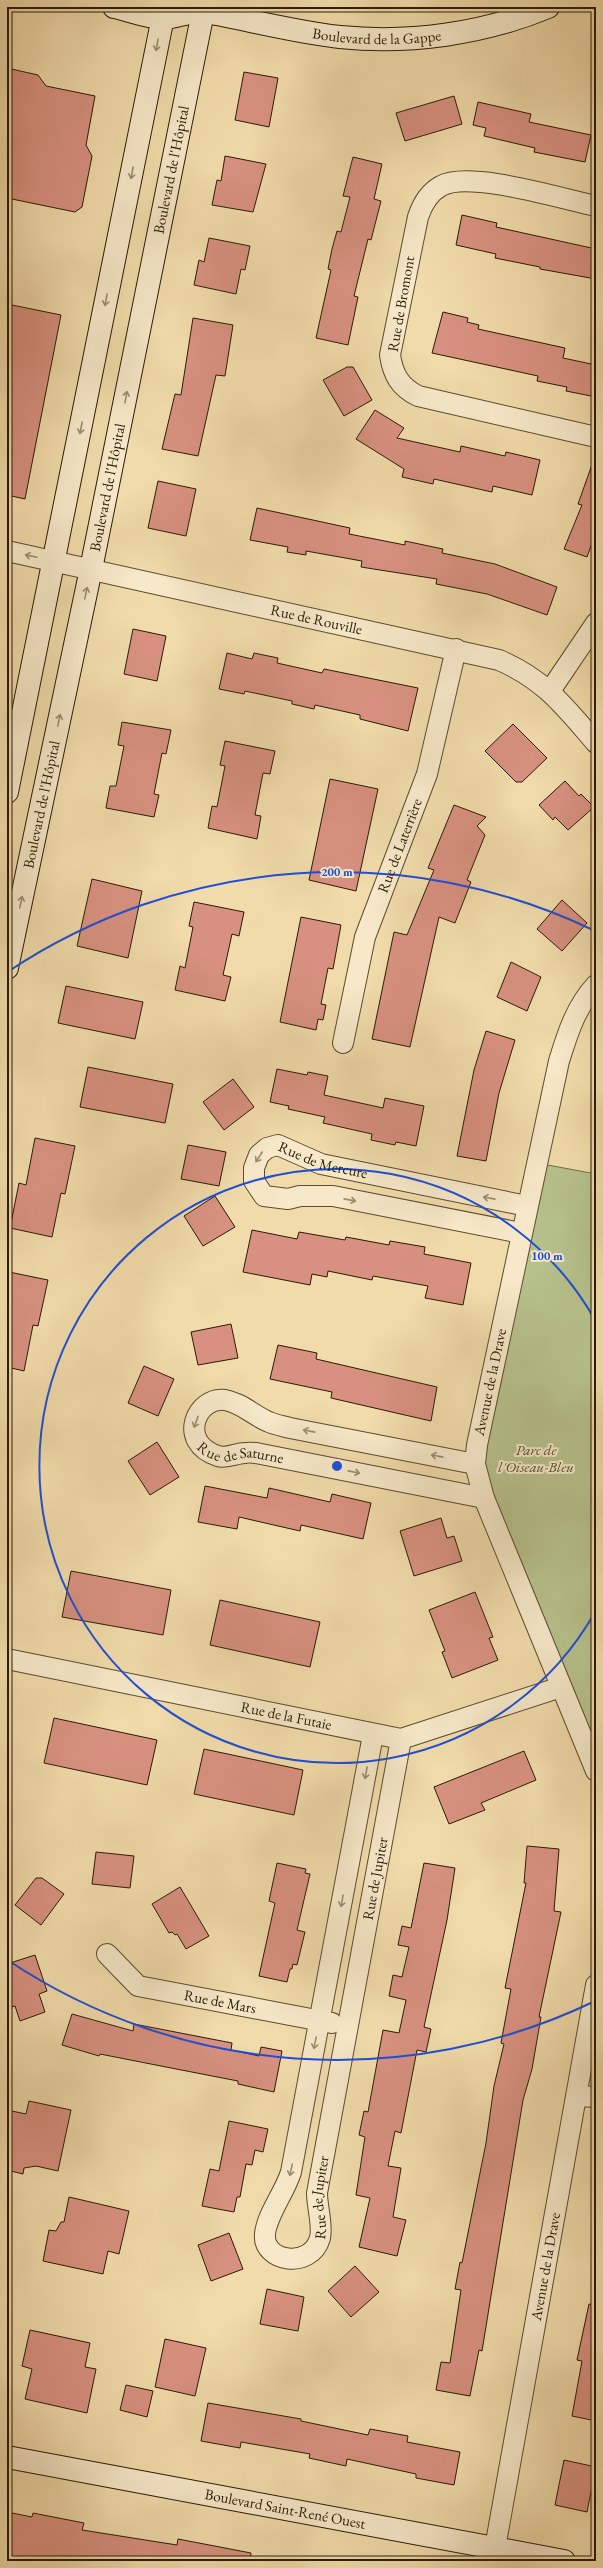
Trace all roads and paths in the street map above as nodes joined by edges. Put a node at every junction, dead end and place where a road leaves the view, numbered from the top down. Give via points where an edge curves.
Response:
1 (114, 7) edge
2 (548, 7) edge
3 (202, 9) edge
4 (164, 12) edge
5 (596, 206) edge
6 (596, 437) edge
7 (7, 551) edge
8 (54, 561) junction
9 (91, 569) junction
10 (596, 623) edge
11 (456, 649) junction
12 (550, 691) junction
13 (596, 743) edge
14 (7, 792) edge
15 (7, 968) edge
16 (596, 985) edge
17 (343, 1043) dead end
18 (527, 1206) junction
19 (521, 1233) junction
20 (475, 1464) junction
21 (484, 1498) junction
22 (7, 1659) edge
23 (561, 1687) junction
24 (373, 1735) junction
25 (401, 1740) junction
26 (596, 1771) edge
27 (107, 1954) dead end
28 (596, 1985) edge
29 (319, 2020) junction
30 (346, 2026) junction
31 (587, 2097) edge
32 (7, 2457) edge
33 (494, 2548) junction
34 (564, 2561) edge

1 - 4 main road, Boulevard de la Gappe
2 - 3 main road, Boulevard de la Gappe via 502,23 424,37 391,39 340,37
3 - 4 main road, Boulevard de la Gappe
9 -> 3 main road, Boulevard de l'Hôpital
4 -> 8 main road
5 - 6 street, Rue de Bromont via 484,182 454,182 441,186 423,204 418,217 390,355 398,381 418,396
8 -> 7 street, Rue de Rouville
8 - 9 street, Rue de Rouville
8 - 14 main road
9 - 11 street, Rue de Rouville
15 -> 9 main road, Boulevard de l'Hôpital
10 - 12 street
11 - 12 street, Rue de Rouville via 499,660 527,674
11 - 17 street, Rue de Laterrière via 425,780 365,938
12 - 13 street, Rue de Rouville
16 - 18 street, Avenue de la Drave via 577,1014 559,1061
18 - 19 street, Avenue de la Drave
18 -> 19 street, Rue de Mercure via 321,1164 278,1145 267,1148 259,1155 254,1168 254,1181 264,1196 333,1196
19 - 20 street, Avenue de la Drave
20 - 21 street, Avenue de la Drave
20 -> 21 street, Rue de Saturne via 290,1428 270,1422 224,1400 212,1402 202,1409 194,1422 193,1434 198,1443 209,1452 220,1456 244,1452 261,1454
21 - 23 street, Avenue de la Drave
22 - 24 street, Rue de la Futaie
23 - 25 street, Rue de la Futaie
23 - 26 street, Avenue de la Drave
24 - 25 street, Rue de la Futaie
24 -> 29 street, Rue de Jupiter
25 - 30 street, Rue de Jupiter
27 - 29 street, Rue de Mars via 138,1986
28 - 31 street, Avenue de la Drave
29 - 30 street, Rue de Mars
29 -> 30 street, Rue de Jupiter via 291,2172 287,2187 267,2225 265,2235 267,2245 275,2254 286,2258 299,2260 309,2256 320,2237 317,2193
31 - 33 street, Avenue de la Drave
32 - 33 main road, Boulevard Saint-René Ouest
33 - 34 main road, Boulevard Saint-René Ouest

